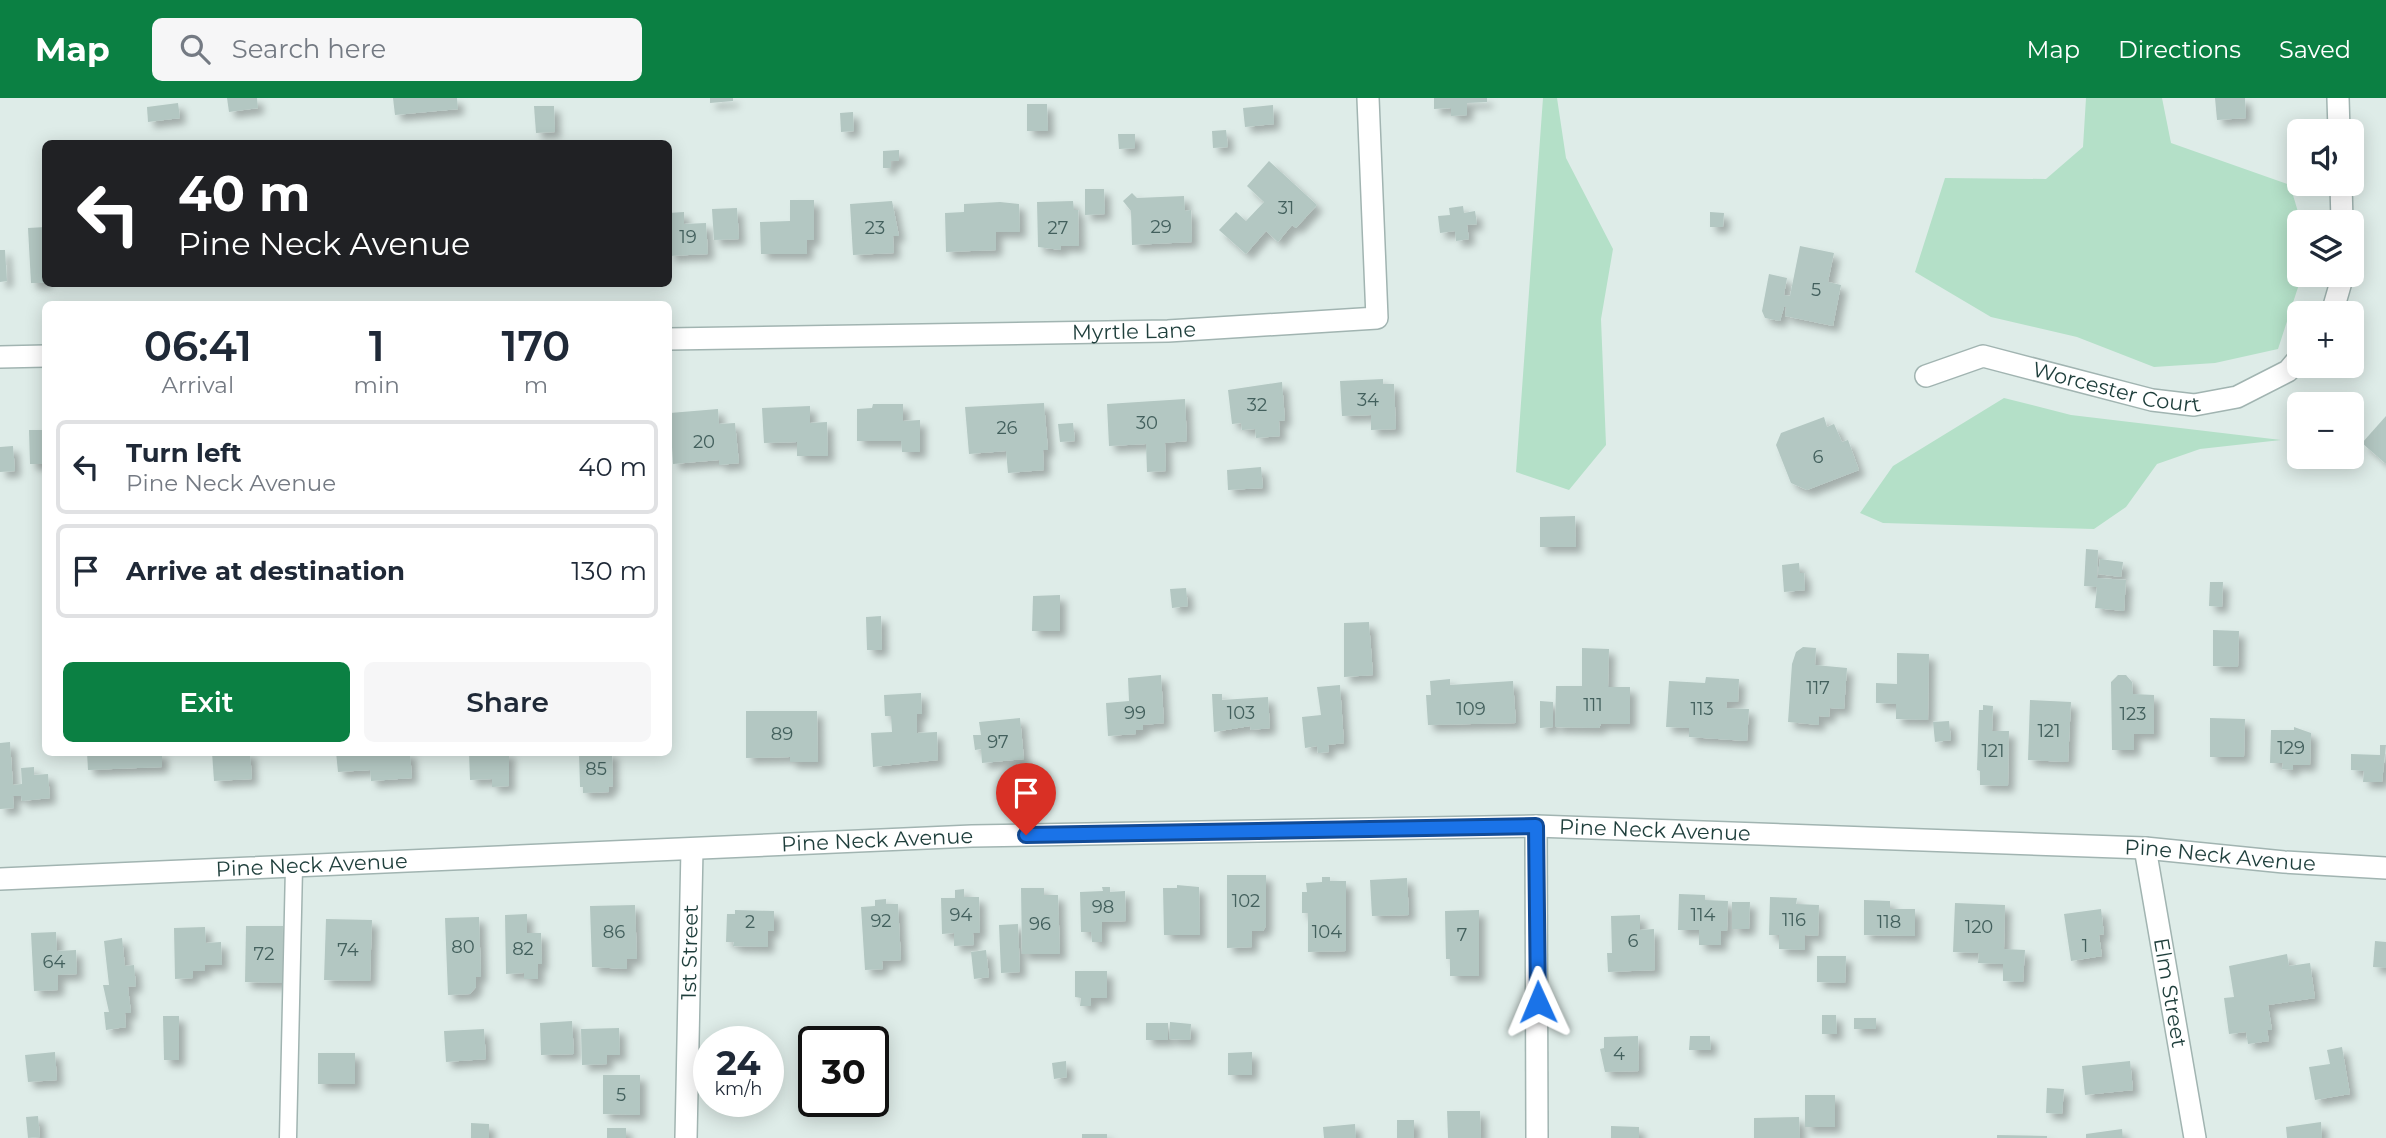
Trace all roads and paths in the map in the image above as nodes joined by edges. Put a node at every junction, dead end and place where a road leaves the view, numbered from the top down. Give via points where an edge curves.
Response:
1 (1368, 98) edge
2 (2338, 98) edge
3 (2339, 119) edge
4 (672, 339) edge
5 (42, 356) edge
6 (0, 358) edge
7 (2287, 371) edge
8 (1926, 376) dead end
9 (1536, 826) junction
10 (2145, 848) junction
11 (692, 849) junction
12 (294, 867) junction
13 (2386, 868) edge
14 (0, 879) edge
15 (288, 1138) edge
16 (686, 1138) edge
17 (1537, 1138) edge
18 (2195, 1138) edge

1 - 4 street, Myrtle Lane via 1377,318 1168,331
2 - 3 street
5 - 6 street
7 - 8 street, Worcester Court via 2236,397 2194,405 2152,400 1983,356
9 - 10 street, Pine Neck Avenue
9 - 11 street, Pine Neck Avenue via 972,836
9 - 17 street
10 - 13 street, Pine Neck Avenue
10 - 18 street, Elm Street
11 - 12 street, Pine Neck Avenue
11 - 16 street, 1st Street
12 - 14 street, Pine Neck Avenue
12 - 15 lane

